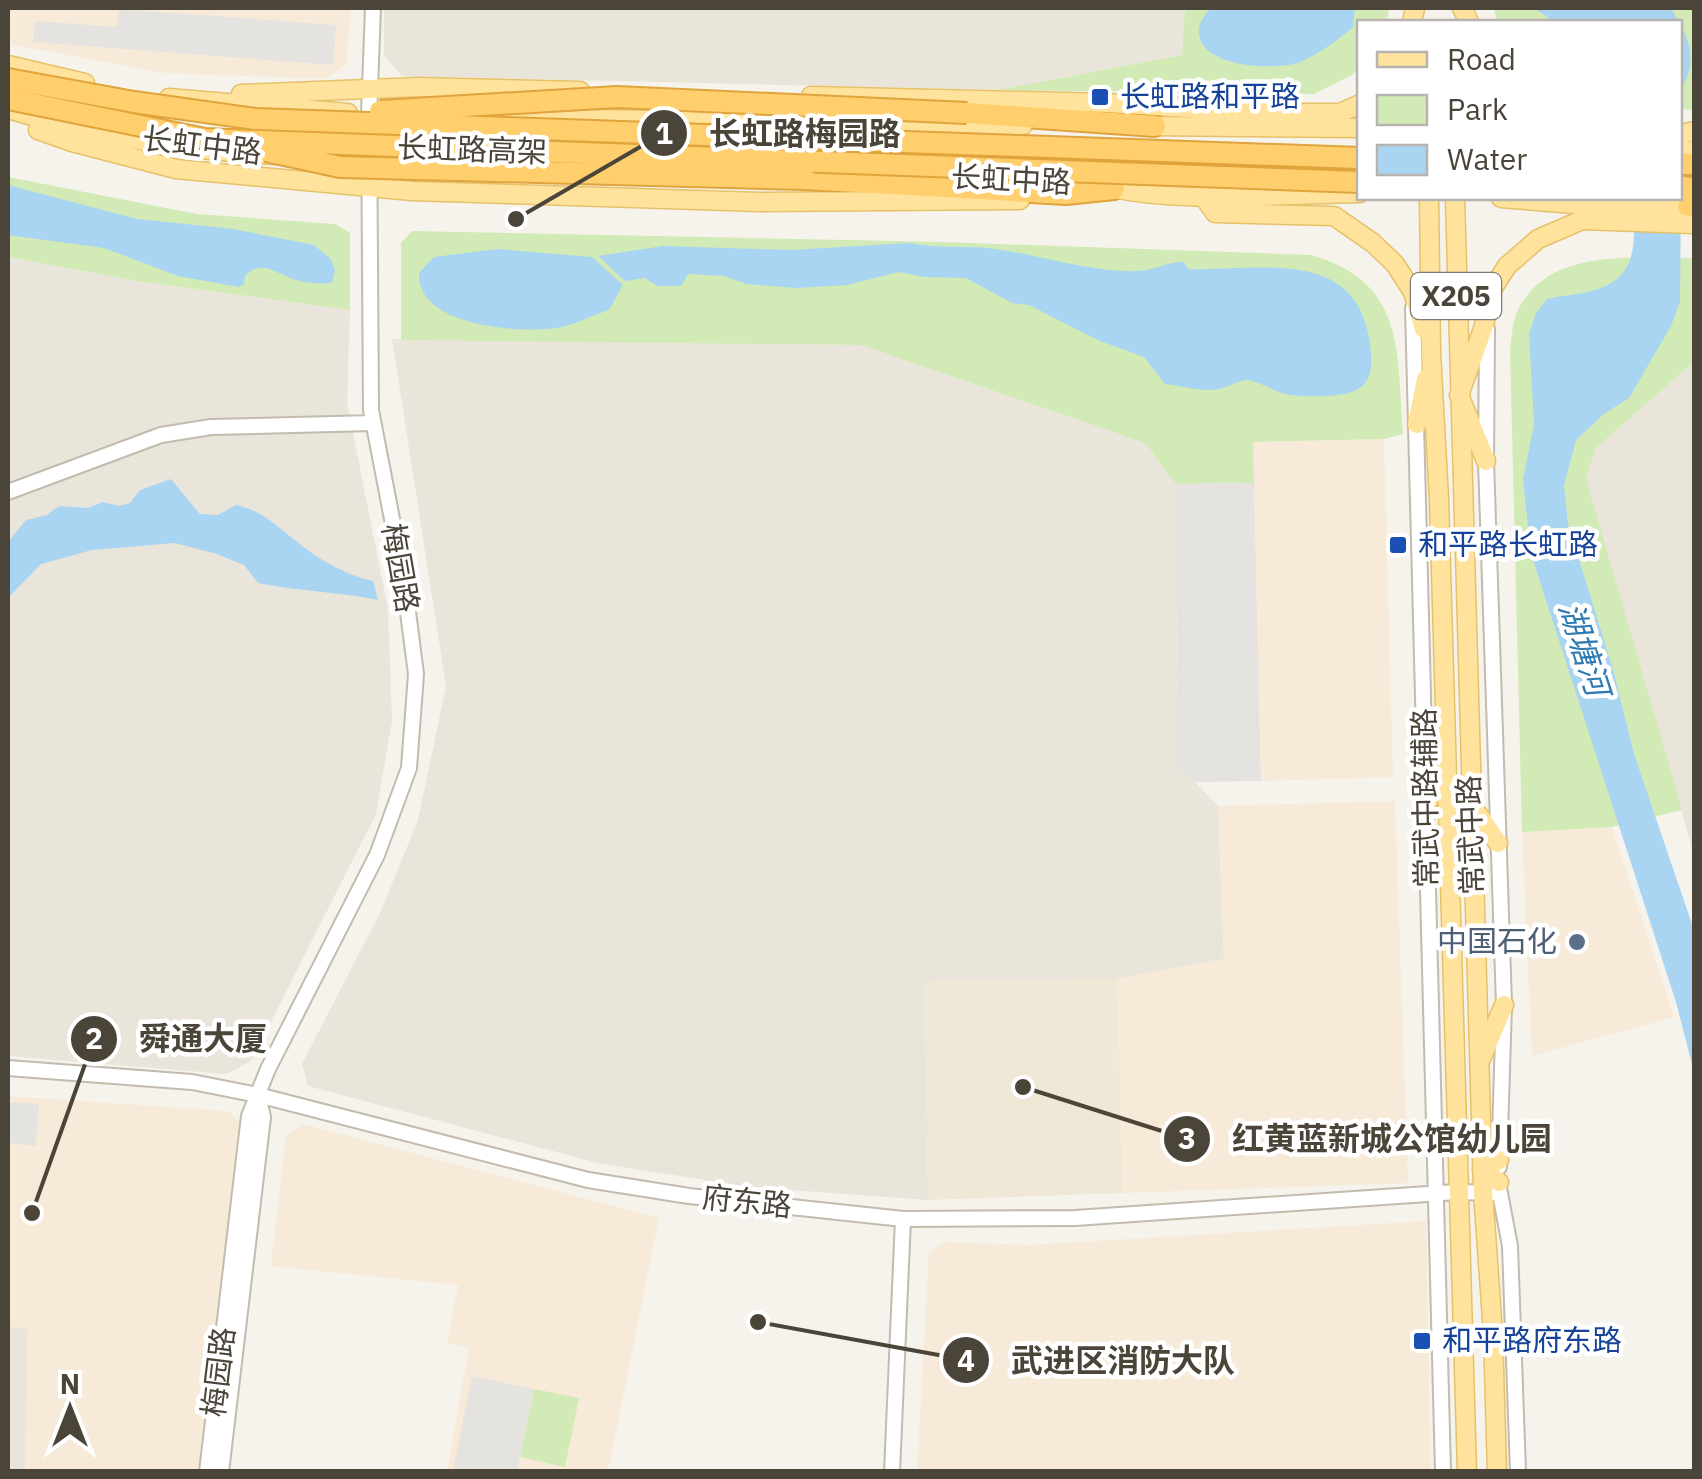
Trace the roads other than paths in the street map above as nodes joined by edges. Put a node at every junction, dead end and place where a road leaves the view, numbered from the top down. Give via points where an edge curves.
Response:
1 (372, 8) edge
2 (8, 64) edge
3 (8, 79) edge
4 (370, 90) junction
5 (164, 98) junction
6 (8, 100) edge
7 (1357, 105) edge
8 (8, 109) edge
9 (1274, 113) junction
10 (1335, 113) junction
11 (369, 115) junction
12 (8, 118) edge
13 (256, 118) junction
14 (1155, 126) junction
15 (1318, 126) junction
16 (1357, 128) edge
17 (206, 138) junction
18 (1357, 158) edge
19 (369, 159) junction
20 (1357, 182) edge
21 (369, 186) junction
22 (1114, 189) junction
23 (1357, 193) edge
24 (1202, 196) junction
25 (1430, 200) edge
26 (1455, 200) edge
27 (1519, 200) edge
28 (1690, 206) edge
29 (1622, 211) junction
30 (1413, 292) junction
31 (1487, 313) junction
32 (1431, 352) junction
33 (1459, 395) junction
34 (373, 423) junction
35 (1417, 424) junction
36 (1486, 461) junction
37 (8, 492) edge
38 (1446, 758) junction
39 (1470, 803) junction
40 (1426, 806) junction
41 (1498, 843) junction
42 (1504, 1005) junction
43 (1479, 1064) junction
44 (8, 1068) edge
45 (258, 1096) junction
46 (1490, 1166) junction
47 (1494, 1189) junction
48 (1457, 1192) junction
49 (1436, 1194) junction
50 (903, 1219) junction
51 (207, 1472) edge
52 (221, 1472) edge
53 (892, 1472) edge
54 (1444, 1472) edge
55 (1468, 1472) edge
56 (1497, 1472) edge
57 (1518, 1472) edge

1 - 4 street, 梅园路
2 - 5 main road, 长虹中路
3 - 13 highway, 长虹路高架, bridge
4 - 5 main road
4 - 9 main road via 1106,103
4 - 11 street, 梅园路
5 - 11 main road, 长虹中路
6 - 17 highway, 长虹路高架, bridge
7 - 10 main road
8 - 19 main road, 长虹中路 via 207,152
9 - 10 main road
9 - 15 main road
10 - 15 main road
11 - 14 main road, 长虹中路
11 - 19 street, 梅园路
12 - 21 main road via 176,169
13 - 14 highway, bridge via 617,97
13 - 18 highway, 长虹路高架, bridge
14 - 15 main road, 长虹中路
15 - 16 main road, 长虹中路
17 - 20 highway, 长虹路高架, bridge
17 - 22 highway, bridge via 340,166 1066,194
19 - 21 street, 梅园路
19 - 22 main road, 长虹中路 via 834,171
21 - 22 main road via 760,202 1060,202
21 - 34 street, 梅园路
22 - 24 main road, 长虹中路
23 - 24 main road, 长虹中路
24 - 30 main road via 1215,212 1334,216 1395,264
25 - 32 main road, 常武中路 / X205
26 - 33 main road, 常武中路 / X205
27 - 29 main road
28 - 29 main road
29 - 31 main road via 1538,239 1507,266 1492,288
30 - 32 main road
30 - 35 street, 常武中路辅路
31 - 33 main road
31 - 36 street
32 - 35 main road
32 - 38 main road, 常武中路 / X205
33 - 36 main road
33 - 39 main road, 常武中路 / X205
34 - 37 street via 211,427 161,436
34 - 45 street, 梅园路 via 416,674 409,768 377,855
35 - 40 street, 常武中路辅路
36 - 41 street
38 - 40 main road
38 - 48 main road, 常武中路 / X205
39 - 41 main road
39 - 43 main road, 常武中路 / X205
40 - 49 street, 常武中路辅路
41 - 42 street
42 - 43 main road
42 - 46 street
43 - 46 main road, 常武中路 / X205
44 - 45 street, 府东路 via 192,1082
45 - 50 street, 府东路 via 588,1180
45 - 51 street, 梅园路 via 249,1116
45 - 52 street, 梅园路 via 262,1117
46 - 47 main road, 常武中路 / X205
47 - 48 street, 府东路
47 - 56 main road, 常武中路 / X205
47 - 57 street via 1510,1246
48 - 49 street, 府东路
48 - 55 main road, 常武中路 / X205
49 - 50 street, 府东路 via 1074,1218
49 - 54 street, 常武中路辅路
50 - 53 street

